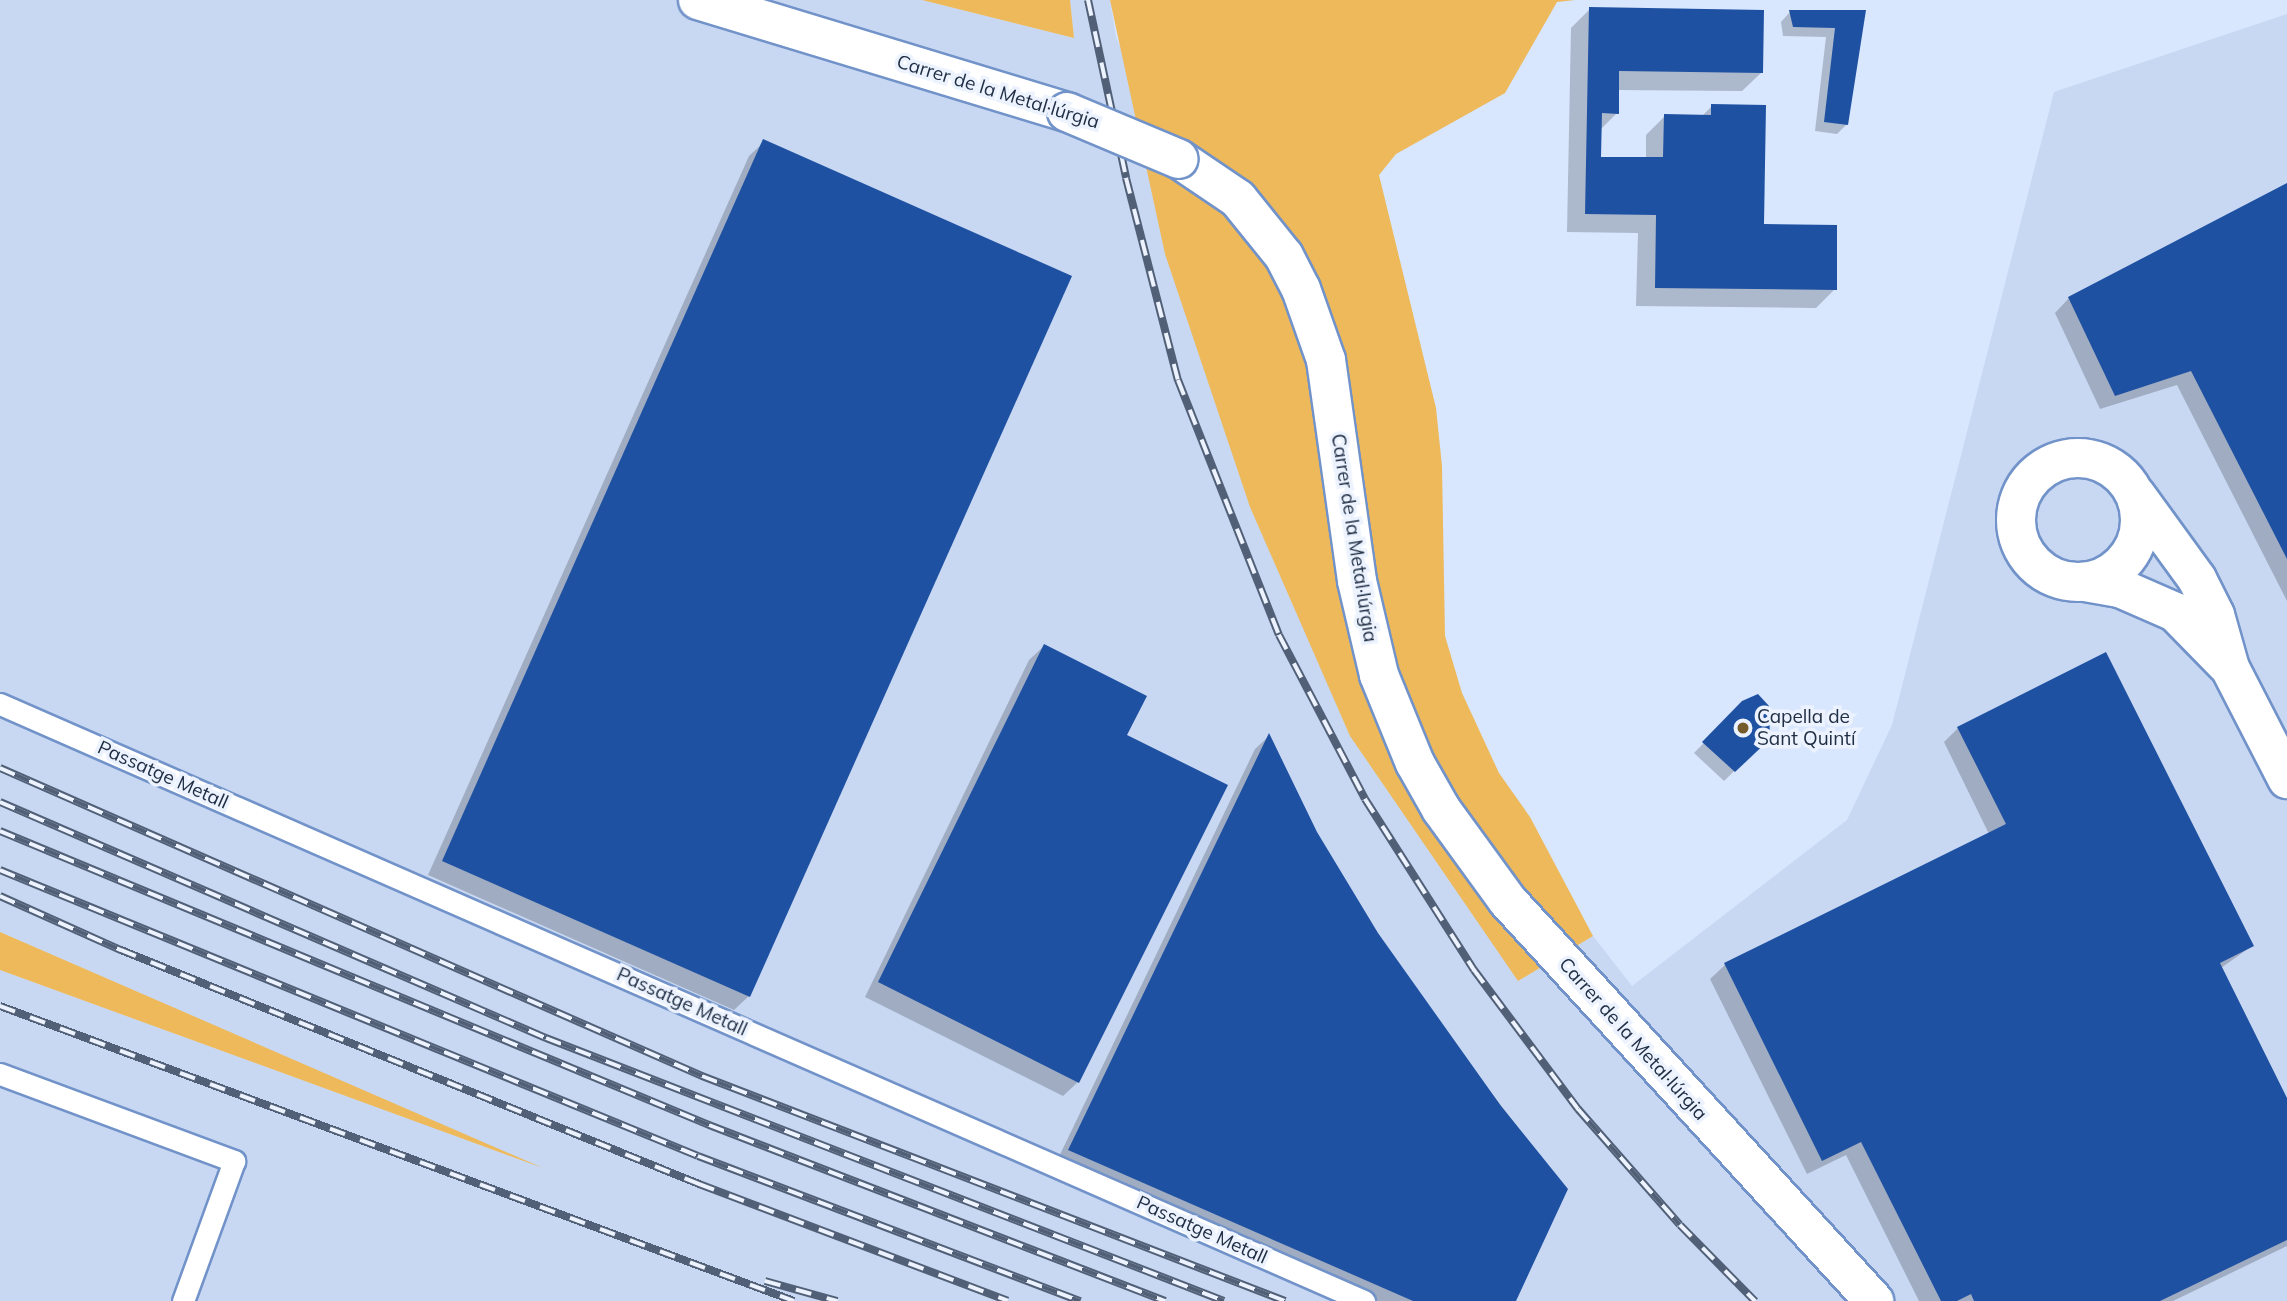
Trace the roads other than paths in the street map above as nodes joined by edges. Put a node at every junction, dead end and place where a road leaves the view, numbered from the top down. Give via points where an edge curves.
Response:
1 (698, 0) edge
2 (2136, 495) junction
3 (2085, 582) junction
4 (2230, 668) junction
5 (0, 704) edge
6 (2287, 779) edge
7 (0, 1074) edge
8 (183, 1301) edge
9 (1364, 1301) edge
10 (1874, 1301) edge

1 - 10 street, Carrer de la Metal·lúrgia, bridge via 1067,112 1179,159 1238,199 1284,257 1301,289 1326,360 1357,580 1379,675 1415,763 1441,809 1507,901
2 - 3 street via 2140,523 2132,551 2120,566
2 - 3 street via 2124,477 2087,457 2066,458 2030,479 2015,518 2028,559 2064,581
2 - 4 street via 2197,579
3 - 4 street via 2120,588 2175,612
4 - 6 street
5 - 9 lane, Passatge Metall
7 - 8 lane via 234,1161

